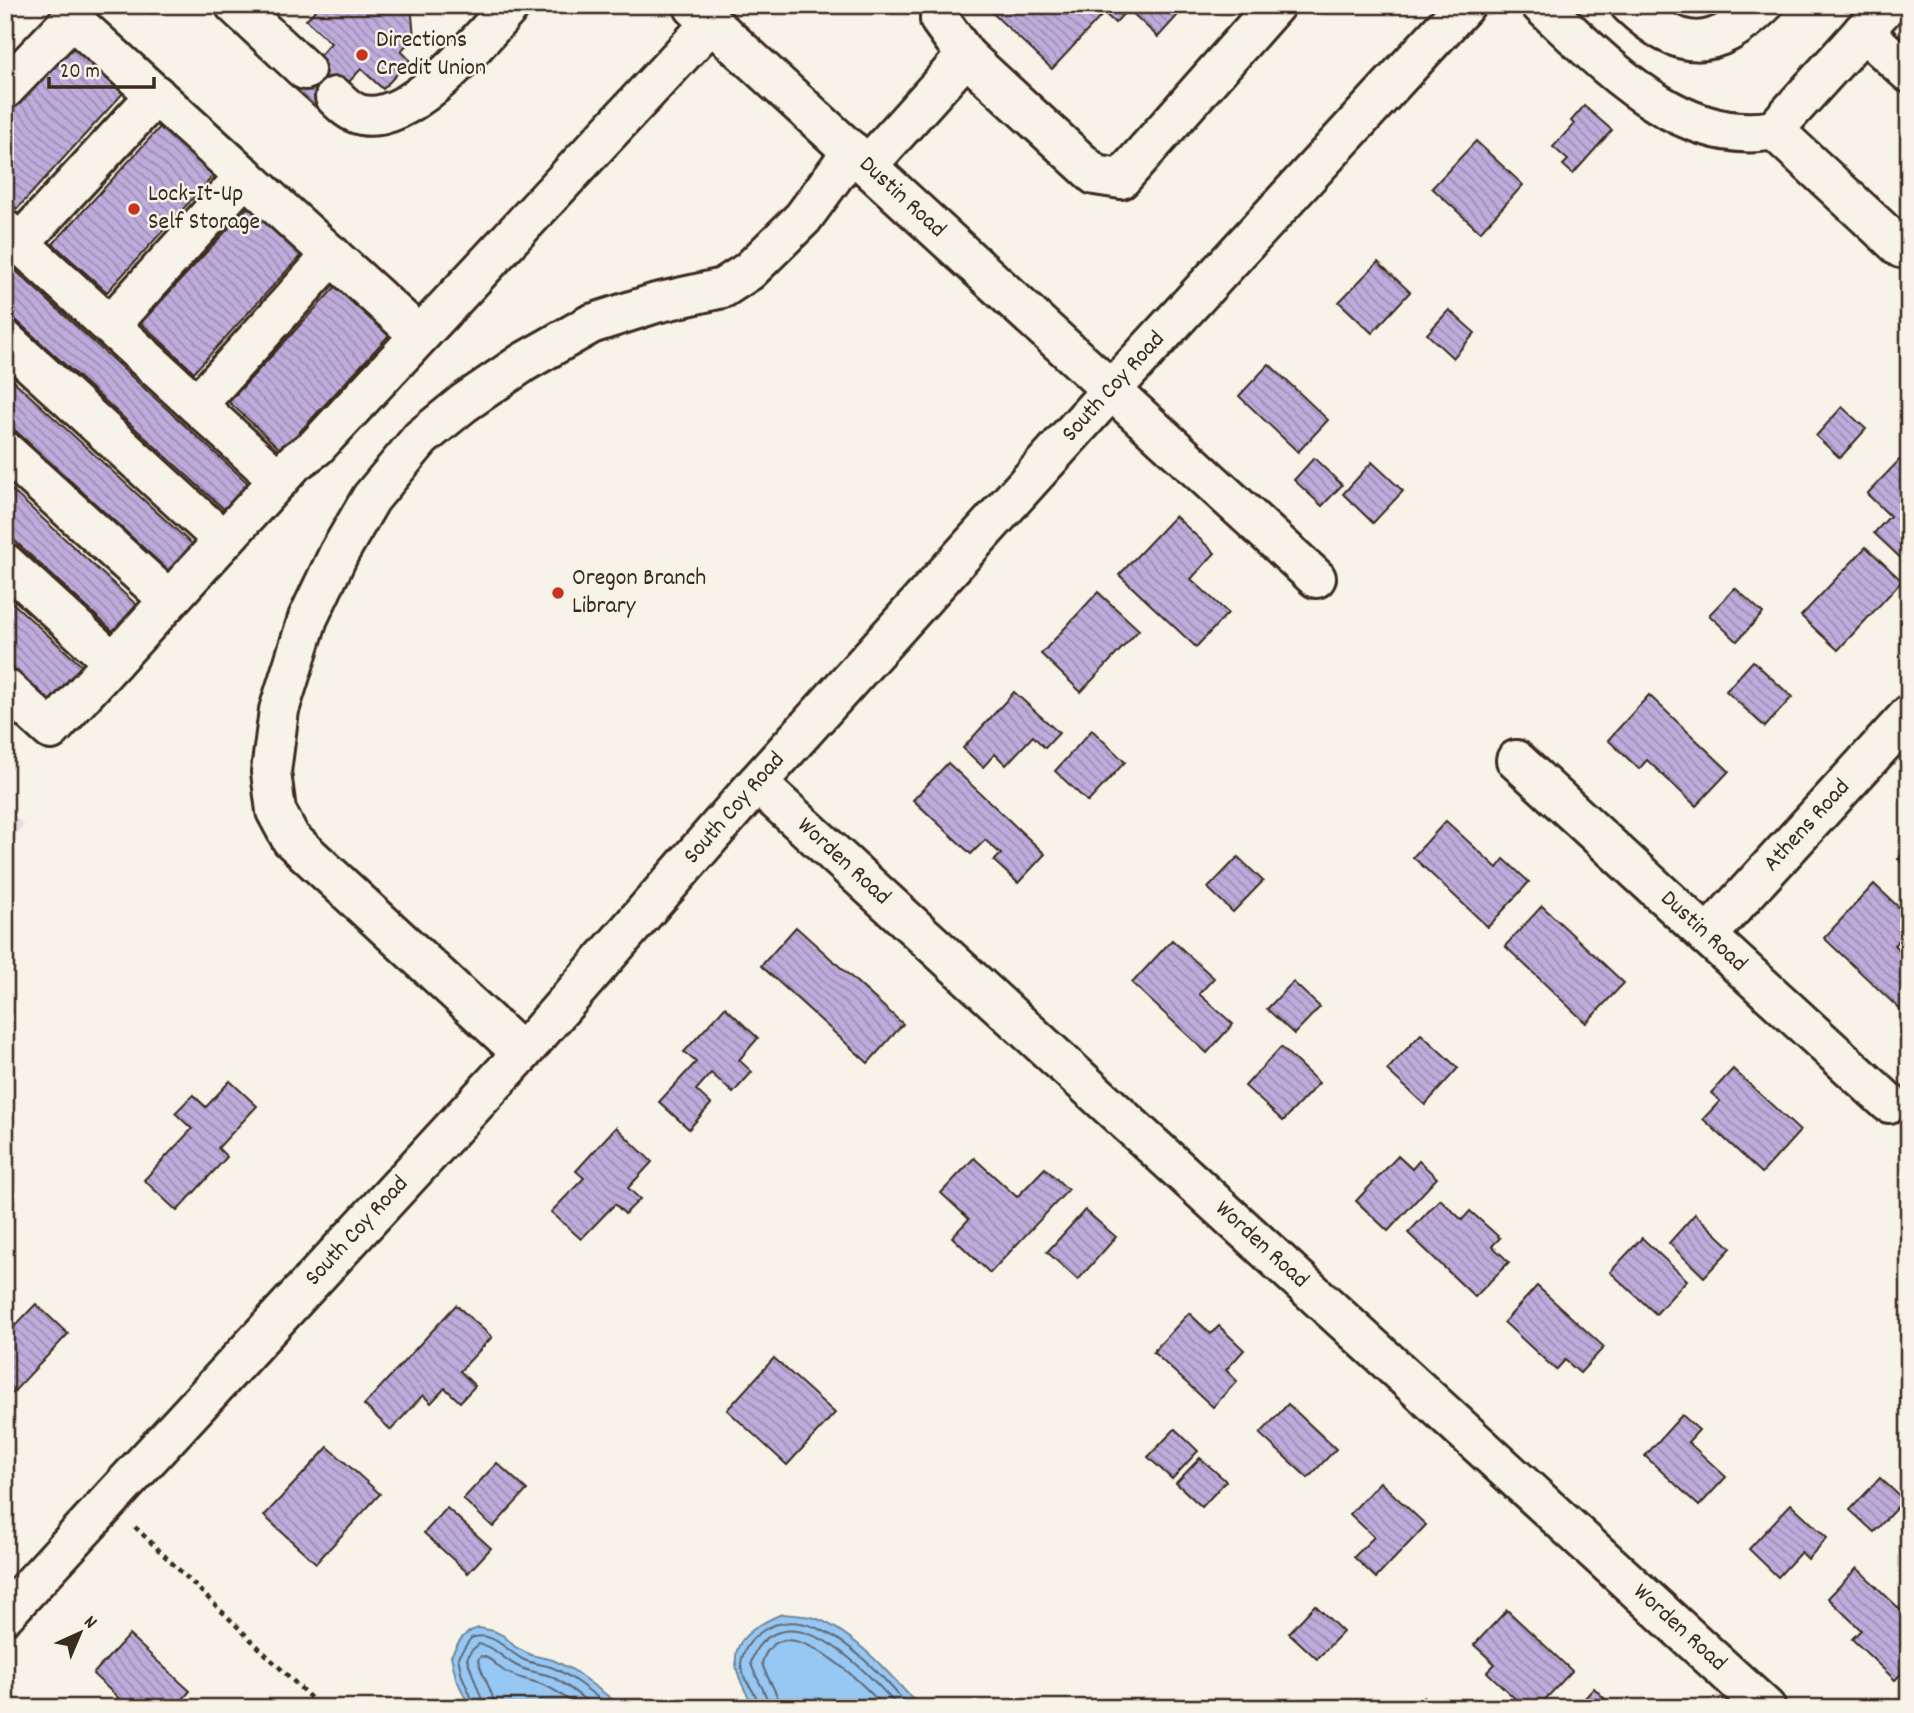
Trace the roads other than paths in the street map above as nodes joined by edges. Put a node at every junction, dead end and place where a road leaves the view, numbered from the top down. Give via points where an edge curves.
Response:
1 (235, 5) edge
2 (511, 5) edge
3 (940, 5) edge
4 (1275, 5) edge
5 (1465, 5) edge
6 (1541, 5) edge
7 (1630, 5) edge
8 (1763, 5) edge
9 (702, 14) edge
10 (1875, 18) edge
11 (966, 56) junction
12 (305, 70) dead end
13 (1909, 73) edge
14 (5, 89) edge
15 (156, 95) junction
16 (335, 97) dead end
17 (1774, 130) junction
18 (860, 158) junction
19 (245, 176) junction
20 (13, 237) edge
21 (1909, 245) edge
22 (332, 255) junction
23 (110, 325) junction
24 (419, 335) junction
25 (5, 340) edge
26 (1112, 389) junction
27 (197, 405) junction
28 (5, 451) edge
29 (279, 480) junction
30 (223, 540) junction
31 (5, 563) edge
32 (1316, 578) dead end
33 (169, 600) junction
34 (113, 662) junction
35 (5, 688) edge
36 (1909, 715) edge
37 (1516, 760) dead end
38 (757, 783) junction
39 (1707, 936) junction
40 (522, 1053) junction
41 (1889, 1103) dead end
42 (5, 1614) edge
43 (1766, 1708) edge

1 - 12 street
2 - 16 street via 462,59 396,111 361,115
3 - 11 street via 940,20
4 - 11 street via 1121,179 1095,175
5 - 26 street, South Coy Road
6 - 17 street via 1647,98 1723,131 1752,135
7 - 8 street via 1644,19 1688,41 1726,35
9 - 18 street, Dustin Road
9 - 24 street
10 - 13 street
10 - 17 street
11 - 18 street
14 - 15 street via 72,19
15 - 19 street
15 - 20 street
17 - 21 street via 1901,248
18 - 26 street, Dustin Road
18 - 40 street via 749,271 723,288 591,324 524,362 421,438 371,498 308,618 279,710 271,772 276,811 291,839
19 - 22 street
19 - 23 street
20 - 23 street
22 - 24 street
22 - 27 street
23 - 27 street
24 - 29 street via 316,447
25 - 30 street
26 - 32 street, Dustin Road
26 - 38 street, South Coy Road
27 - 29 street
28 - 33 street
29 - 30 street
30 - 33 street
31 - 34 street
33 - 34 street
34 - 35 street via 51,730
36 - 39 street, Athens Road
37 - 39 street, Dustin Road
38 - 40 street, South Coy Road
38 - 43 street, Worden Road
39 - 41 street, Dustin Road
40 - 42 street, South Coy Road

